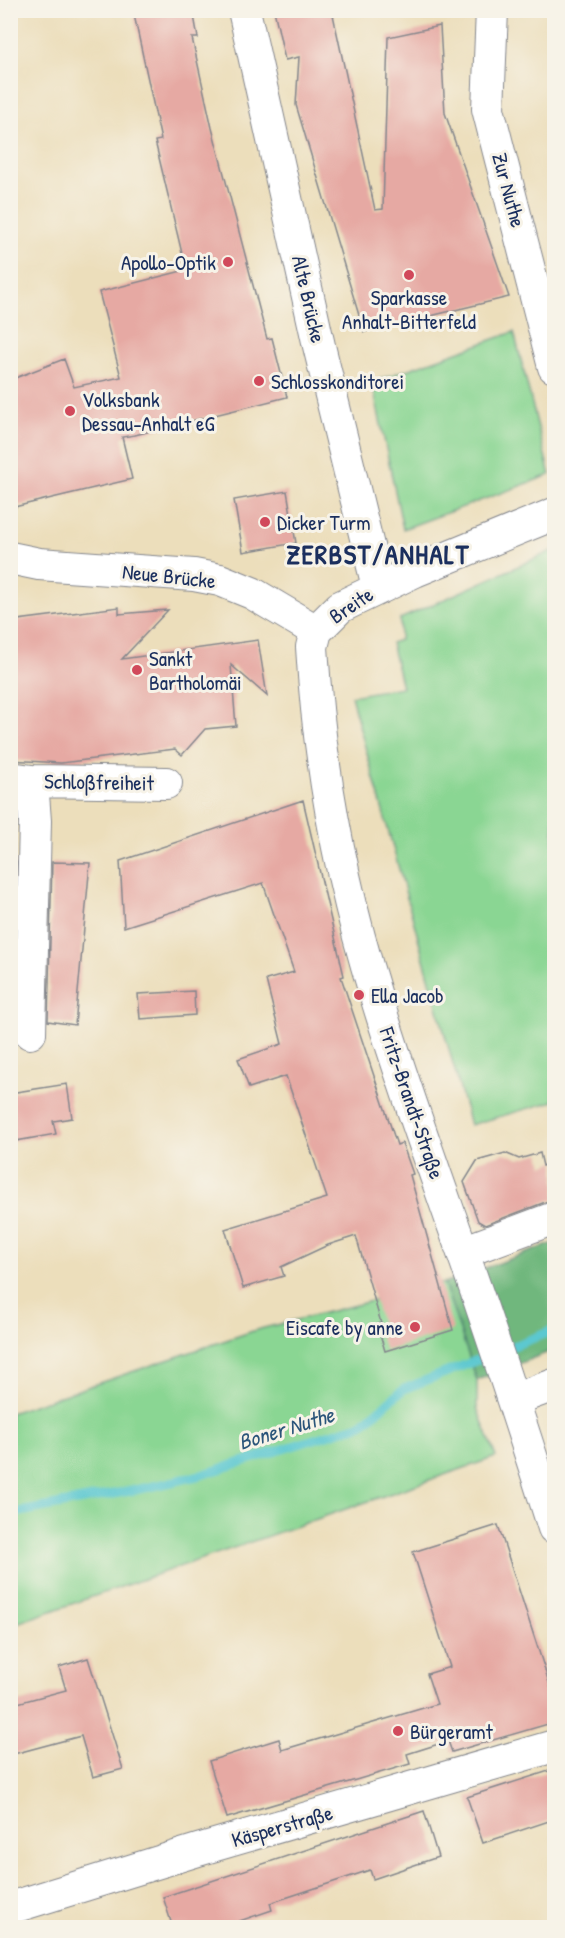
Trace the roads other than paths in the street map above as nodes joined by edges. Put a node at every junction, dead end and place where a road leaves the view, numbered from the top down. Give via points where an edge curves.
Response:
1 (244, 10) edge
2 (492, 10) edge
3 (555, 367) edge
4 (555, 514) edge
5 (10, 558) edge
6 (378, 587) junction
7 (316, 630) junction
8 (21, 780) edge
9 (166, 783) dead end
10 (30, 1033) dead end
11 (555, 1218) edge
12 (463, 1252) junction
13 (555, 1384) edge
14 (511, 1391) junction
15 (555, 1528) edge
16 (555, 1746) edge
17 (10, 1908) edge

1 - 6 street, Alte Brücke
2 - 3 street, Zur Nuthe via 488,109
4 - 6 street, Breite
5 - 7 street, Neue Brücke via 220,580 252,593
6 - 7 street, Breite via 340,607
7 - 12 street, Fritz-Brandt-Straße via 312,647 314,674 343,871 375,993
8 - 9 street, Schloßfreiheit
8 - 10 street, Schloßfreiheit via 35,821
11 - 12 street
12 - 14 street, Fritz-Brandt-Straße
13 - 14 street
14 - 15 street, Fritz-Brandt-Straße
16 - 17 street, Käsperstraße

